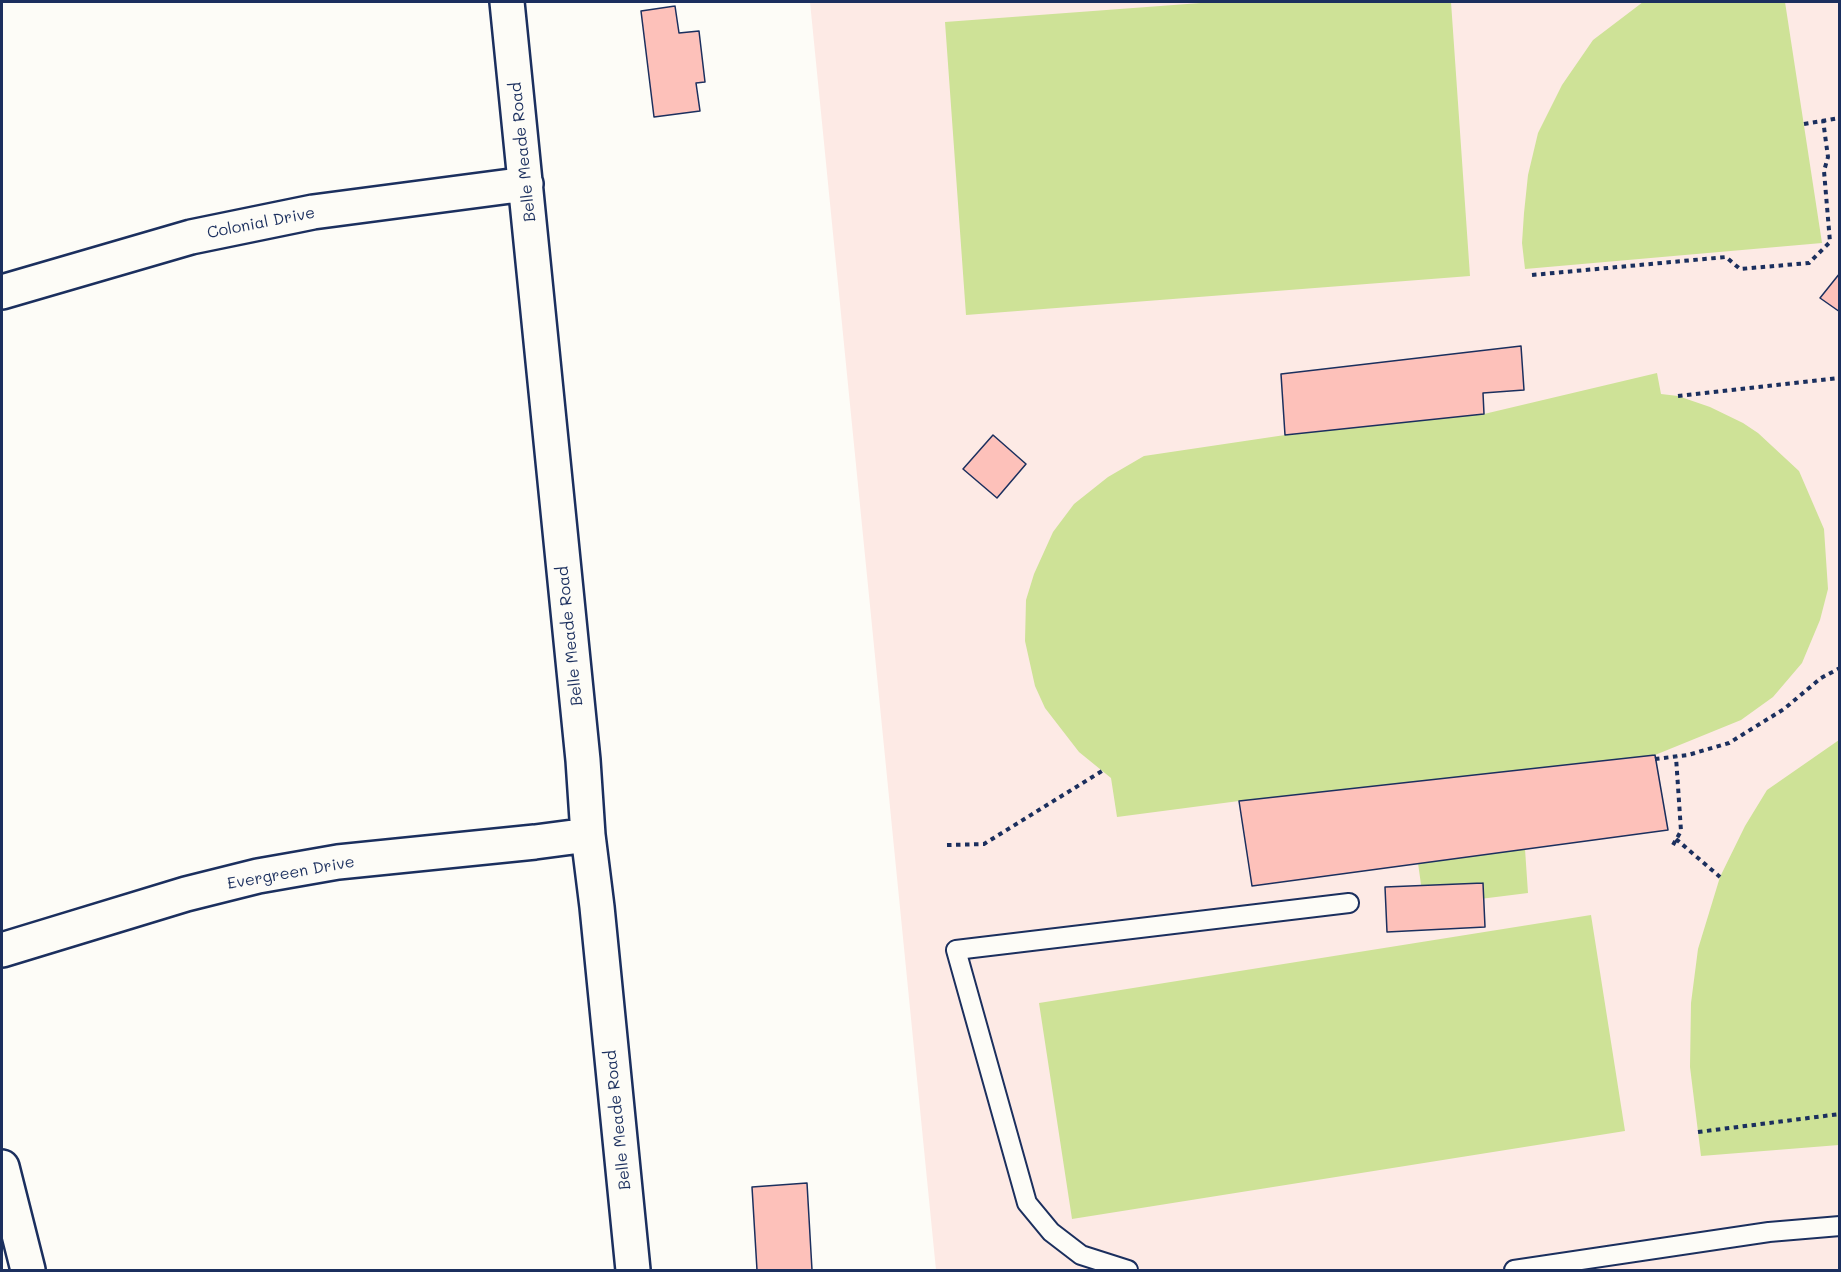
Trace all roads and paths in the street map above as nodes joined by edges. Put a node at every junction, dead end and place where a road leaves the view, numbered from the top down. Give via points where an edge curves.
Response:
1 (507, 2) edge
2 (1839, 118) edge
3 (1823, 120) junction
4 (1804, 124) dead end
5 (526, 184) junction
6 (1532, 274) dead end
7 (2, 292) edge
8 (1839, 378) edge
9 (1678, 396) dead end
10 (1839, 668) edge
11 (1676, 757) junction
12 (1655, 759) dead end
13 (1102, 771) dead end
14 (588, 835) junction
15 (1676, 839) junction
16 (1673, 844) dead end
17 (947, 845) dead end
18 (1720, 877) dead end
19 (1349, 903) dead end
20 (2, 950) edge
21 (1839, 1114) edge
22 (1698, 1132) dead end
23 (2, 1167) edge
24 (1836, 1229) edge
25 (28, 1270) edge
26 (633, 1270) edge
27 (1128, 1270) edge
28 (1514, 1270) edge

1 - 5 street, Belle Meade Road
2 - 3 path
3 - 4 path
3 - 6 path via 1830,242 1809,263 1740,269 1726,257
5 - 7 street, Colonial Drive via 313,212 191,237
5 - 14 street, Belle Meade Road
8 - 9 path
10 - 11 path via 1729,743
11 - 12 path
11 - 15 path via 1681,831
13 - 17 path via 984,844
14 - 20 street, Evergreen Drive via 338,862 258,876
14 - 26 street, Belle Meade Road
15 - 16 path
15 - 18 path
19 - 27 lane via 956,950 1027,1203 1052,1232 1081,1255
21 - 22 path
23 - 25 street
24 - 28 lane via 1769,1232

